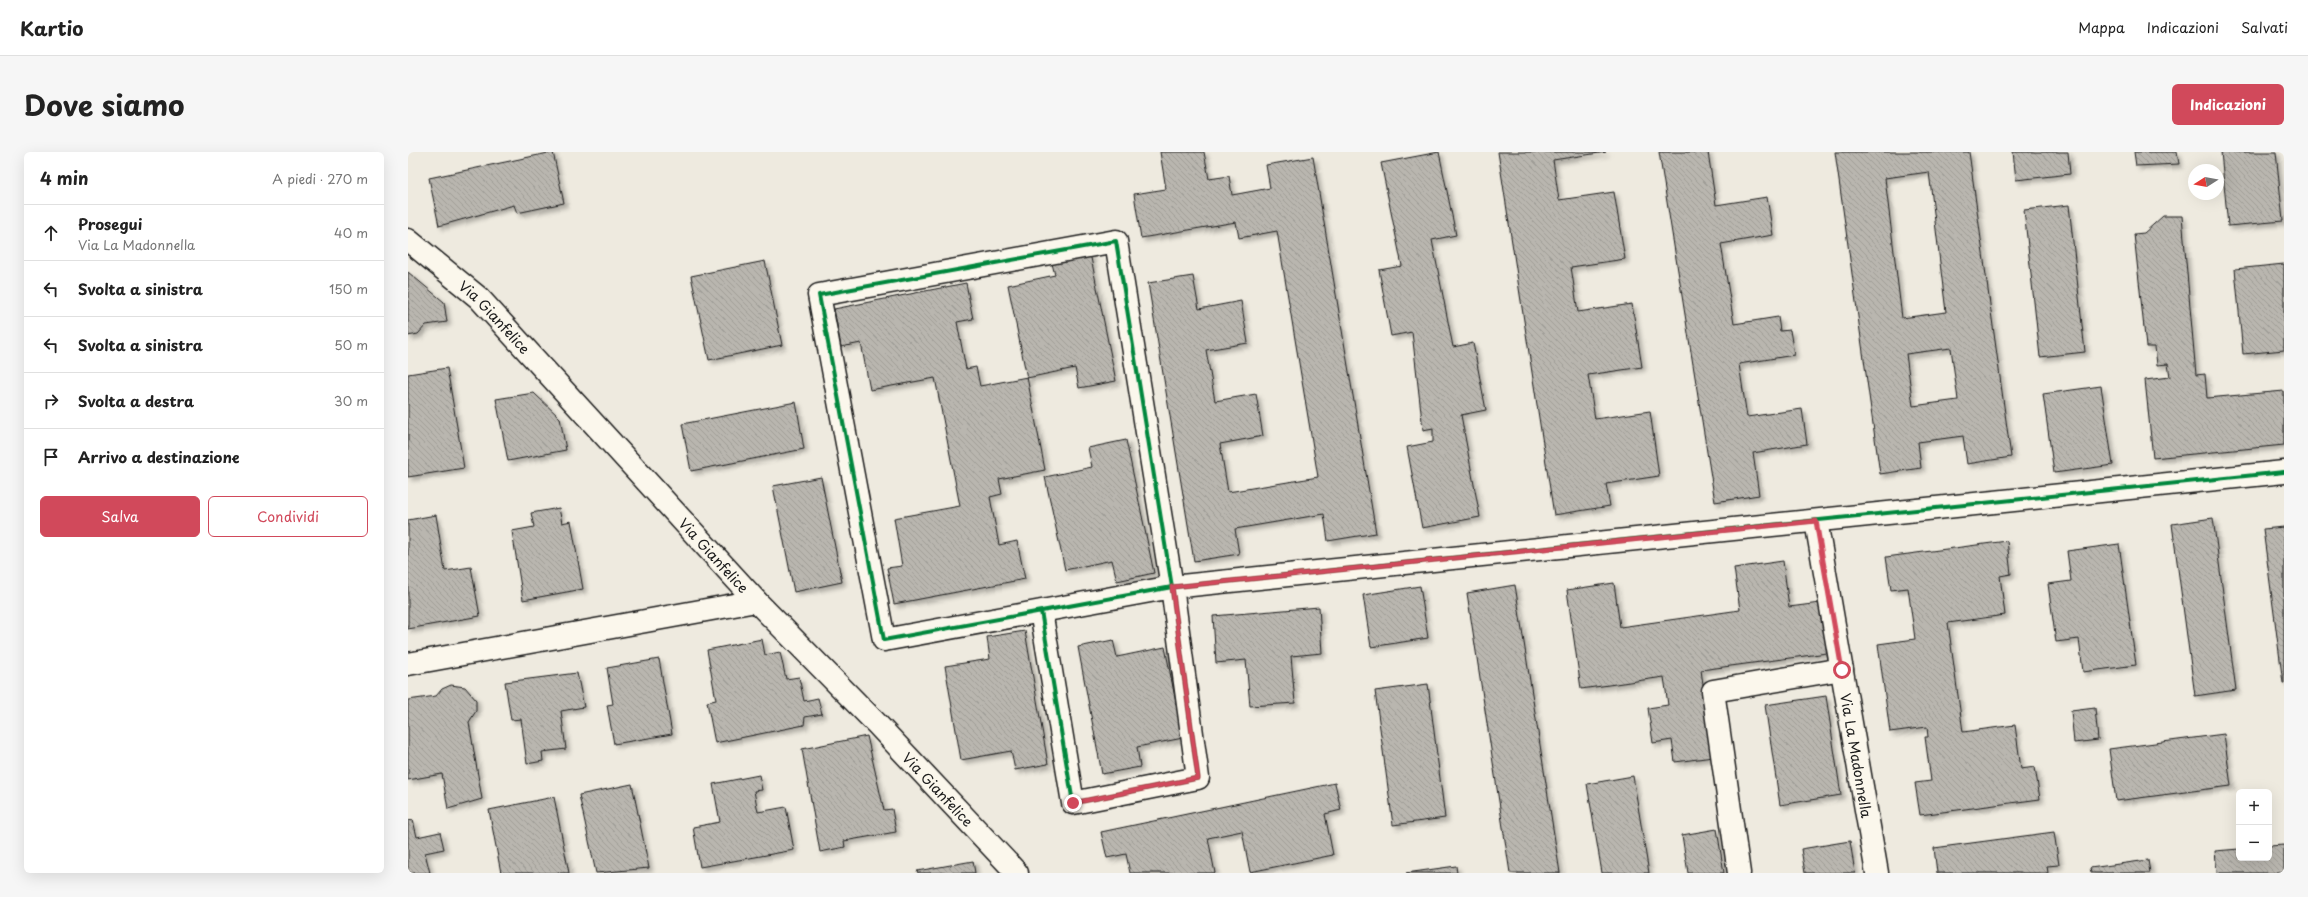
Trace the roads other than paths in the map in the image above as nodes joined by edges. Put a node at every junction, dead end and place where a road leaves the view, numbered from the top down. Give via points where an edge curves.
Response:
1 (408, 240) edge
2 (2284, 472) edge
3 (1816, 521) junction
4 (1172, 587) junction
5 (756, 601) junction
6 (1041, 611) junction
7 (408, 664) edge
8 (1842, 670) junction
9 (1017, 873) edge
10 (1739, 873) edge
11 (1877, 873) edge

1 - 5 street, Via Gianfelice via 479,298
2 - 3 street
3 - 4 street
3 - 8 street, Via La Madonnella
4 - 6 street
4 - 6 street via 1198,778 1073,803
4 - 6 street via 1116,242 819,296 884,640
5 - 7 street
5 - 9 street, Via Gianfelice via 876,723
8 - 10 street via 1713,691
8 - 11 street, Via La Madonnella

